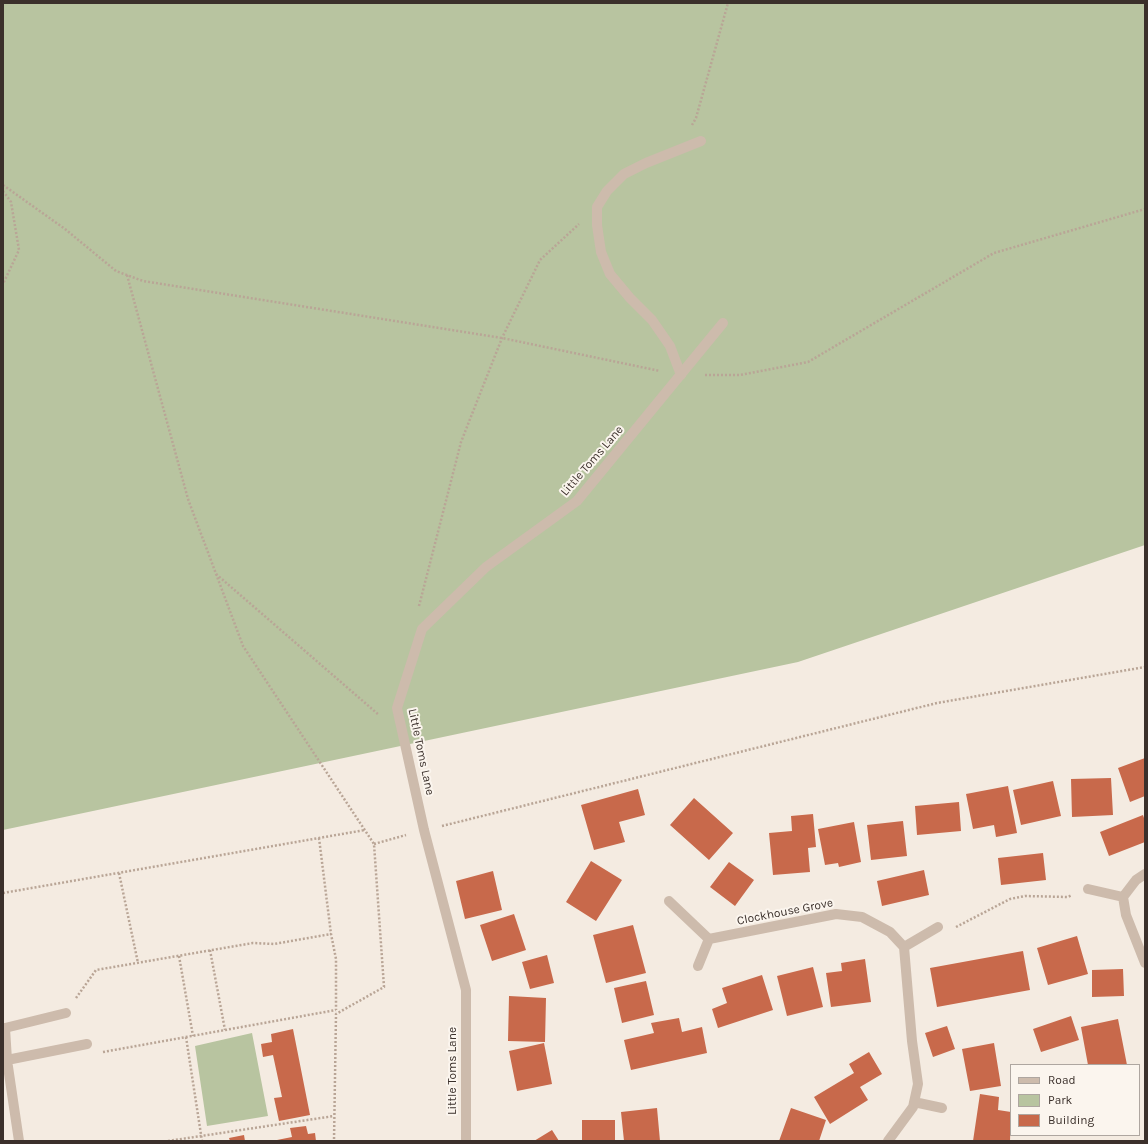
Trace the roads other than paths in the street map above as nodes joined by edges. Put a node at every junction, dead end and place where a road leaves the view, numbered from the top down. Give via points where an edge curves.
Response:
1 (701, 141) dead end
2 (723, 324) dead end
3 (681, 375) junction
4 (1145, 874) edge
5 (1088, 889) road end
6 (1123, 897) junction
7 (669, 901) dead end
8 (938, 927) road end
9 (709, 939) junction
10 (904, 947) junction
11 (1145, 963) edge
12 (698, 966) dead end
13 (66, 1013) road end
14 (87, 1044) road end
15 (7, 1060) junction
16 (914, 1102) junction
17 (942, 1108) dead end
18 (19, 1141) edge
19 (466, 1141) edge
20 (888, 1141) edge

1 - 3 street via 624,174 607,191 598,207 600,252 610,274 657,326 670,346
2 - 3 street, Little Toms Lane
3 - 19 street, Little Toms Lane via 577,501 486,567 422,629 397,708 424,830 466,990
4 - 6 street via 1136,880
5 - 6 street
6 - 11 street via 1126,915
7 - 9 street
8 - 10 street
9 - 10 street, Clockhouse Grove via 836,914 862,917 890,932
9 - 12 street
10 - 16 street via 918,1084
13 - 15 street via 5,1028
14 - 15 street
15 - 18 street
16 - 17 street
16 - 20 street

